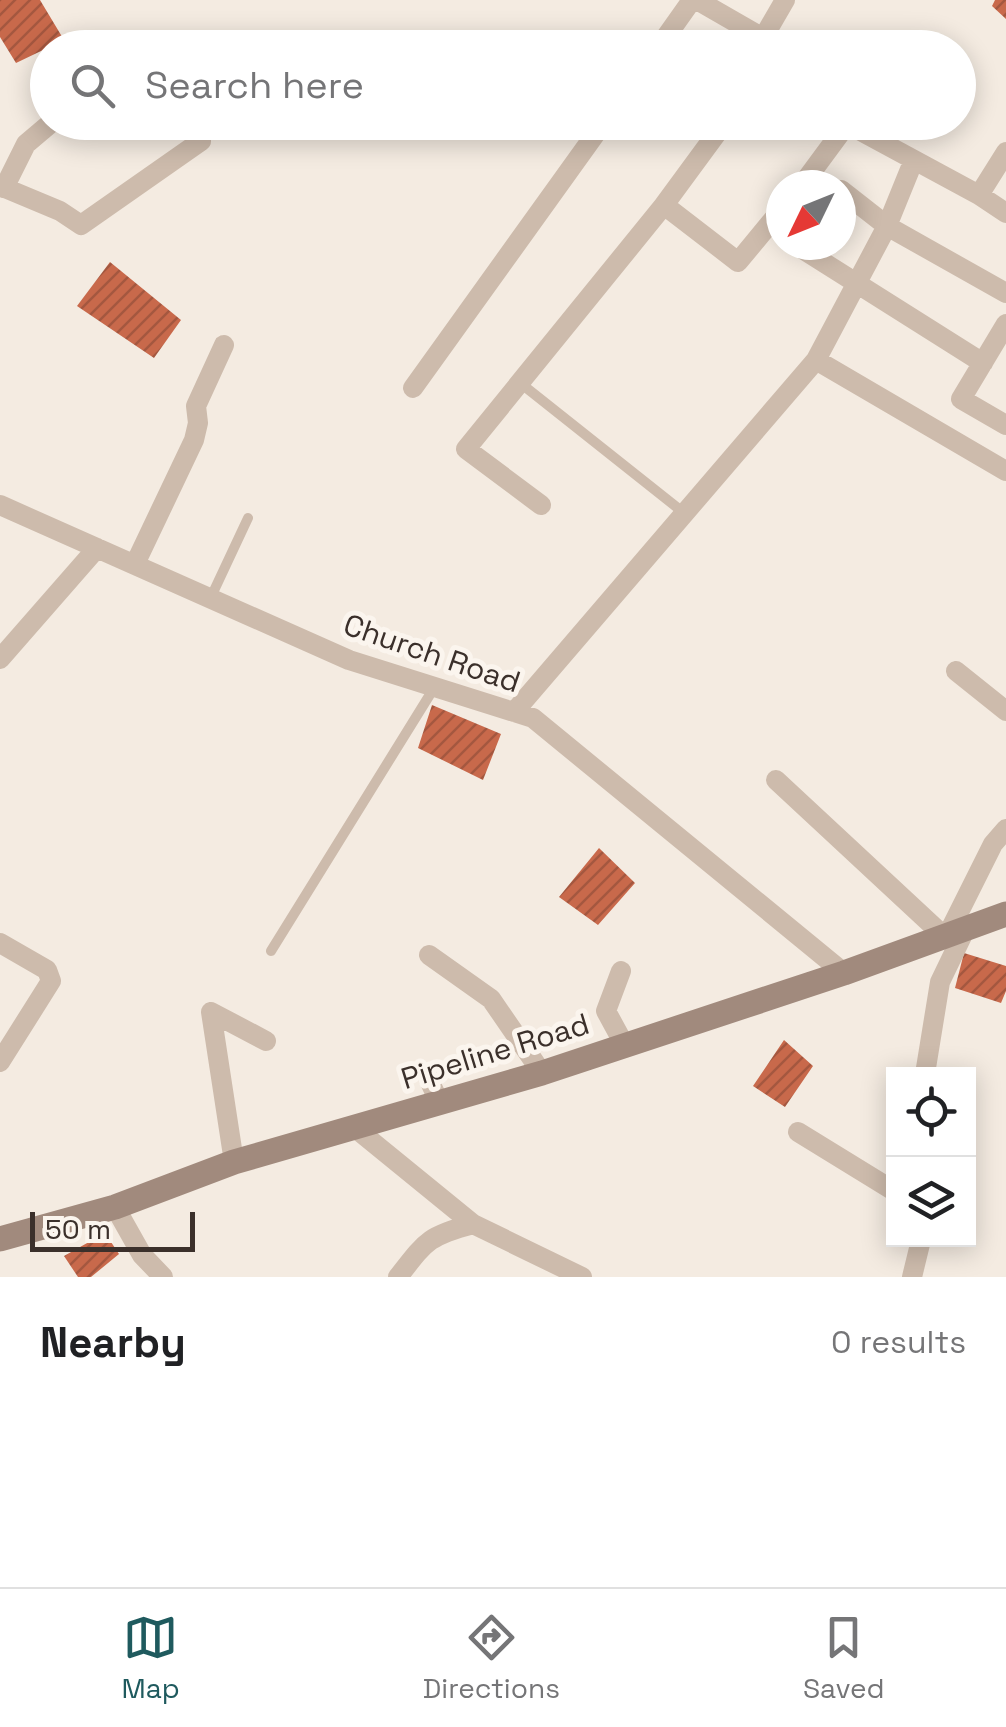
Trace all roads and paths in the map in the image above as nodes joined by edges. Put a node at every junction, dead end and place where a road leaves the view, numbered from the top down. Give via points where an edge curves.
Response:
1 (694, 0) edge
2 (785, 0) edge
3 (672, 30) edge
4 (742, 30) edge
5 (770, 30) edge
6 (31, 140) edge
7 (201, 140) edge
8 (591, 140) edge
9 (711, 140) edge
10 (834, 140) edge
11 (874, 140) edge
12 (1006, 152) edge
13 (913, 162) junction
14 (813, 170) edge
15 (2, 187) edge
16 (979, 195) junction
17 (856, 202) edge
18 (664, 204) junction
19 (1006, 213) edge
20 (887, 226) junction
21 (766, 234) edge
22 (820, 260) edge
23 (856, 283) junction
24 (1006, 293) edge
25 (1006, 324) edge
26 (224, 344) dead end
27 (816, 360) junction
28 (983, 363) junction
29 (519, 382) junction
30 (413, 388) dead end
31 (1006, 426) edge
32 (1006, 470) edge
33 (0, 506) edge
34 (541, 506) dead end
35 (684, 514) junction
36 (248, 518) dead end
37 (97, 548) junction
38 (135, 564) junction
39 (210, 596) junction
40 (0, 659) edge
41 (956, 670) dead end
42 (434, 687) junction
43 (1006, 711) edge
44 (514, 712) junction
45 (776, 780) dead end
46 (1006, 829) edge
47 (1006, 914) edge
48 (955, 934) junction
49 (0, 943) edge
50 (271, 951) dead end
51 (429, 955) dead end
52 (621, 971) dead end
53 (844, 973) junction
54 (266, 1041) dead end
55 (625, 1046) junction
56 (0, 1062) edge
57 (926, 1067) edge
58 (426, 1073) dead end
59 (542, 1073) junction
60 (440, 1102) junction
61 (354, 1126) junction
62 (798, 1132) dead end
63 (234, 1162) junction
64 (886, 1186) edge
65 (114, 1207) junction
66 (473, 1224) junction
67 (0, 1239) edge
68 (919, 1247) edge
69 (162, 1277) edge
70 (398, 1277) edge
71 (582, 1277) edge
72 (912, 1277) edge

1 - 3 street
1 - 4 street
2 - 5 street
6 - 15 street
7 - 15 street via 81,225
8 - 30 street
9 - 18 street
10 - 14 street
11 - 13 street
12 - 16 street
13 - 16 street
13 - 20 street
16 - 19 street
17 - 20 street
18 - 21 street via 738,262
18 - 29 street
20 - 23 street
20 - 24 street
22 - 23 street
23 - 27 street
23 - 28 street
25 - 28 street
26 - 38 street via 196,406 194,440
27 - 32 street
27 - 35 street
28 - 31 street via 961,400
29 - 34 street via 466,448
29 - 35 lane
33 - 37 street, Church Road
35 - 44 street
36 - 39 lane
37 - 38 street, Church Road
37 - 40 street
38 - 39 street, Church Road
39 - 42 street, Church Road via 349,660
41 - 43 street
42 - 44 street, Church Road
42 - 50 lane
44 - 53 street, Church Road via 533,718
45 - 48 street
46 - 48 street via 993,844
47 - 48 street, Pipeline Road
48 - 53 street, Pipeline Road
48 - 57 street
49 - 56 street via 47,970 51,981
51 - 59 street via 491,999
52 - 55 street via 606,1011
53 - 55 street, Pipeline Road
54 - 63 street via 210,1012
55 - 59 street, Pipeline Road
58 - 60 street
59 - 60 street, Pipeline Road
60 - 61 street, Pipeline Road
61 - 63 street, Pipeline Road
61 - 66 street
62 - 64 street
63 - 65 street, Pipeline Road
65 - 67 street, Pipeline Road
65 - 69 street
66 - 70 street via 439,1233
66 - 71 street
68 - 72 street

